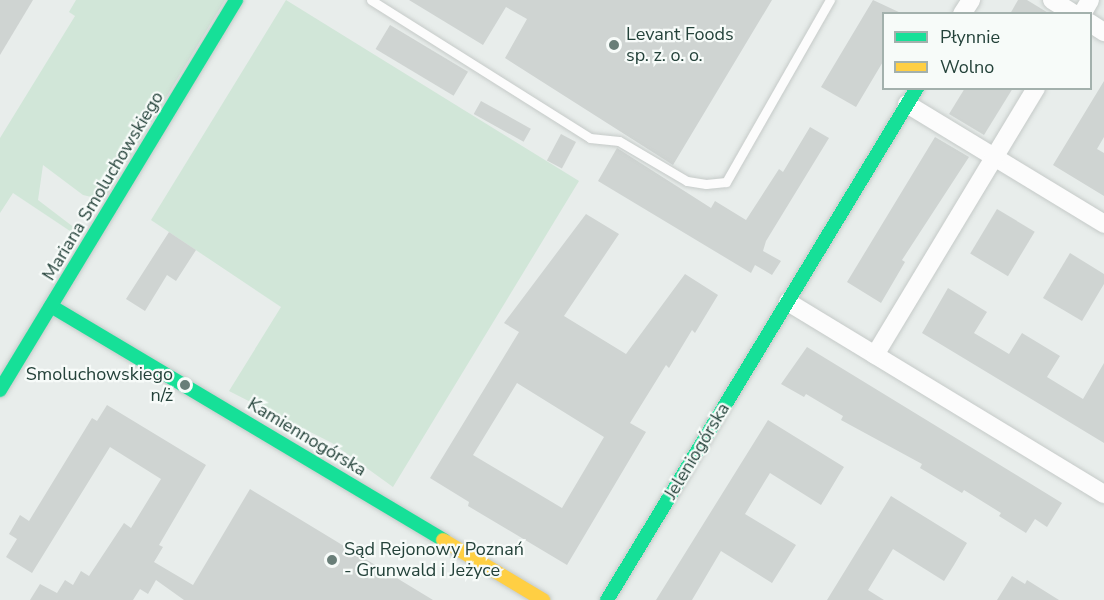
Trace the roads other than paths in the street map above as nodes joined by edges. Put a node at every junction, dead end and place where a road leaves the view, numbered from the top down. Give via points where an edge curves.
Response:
1 (236, 0) edge
2 (371, 0) edge
3 (830, 0) edge
4 (1052, 0) edge
5 (1071, 12) edge
6 (1035, 90) edge
7 (912, 96) edge
8 (995, 158) junction
9 (1104, 224) edge
10 (788, 302) junction
11 (51, 306) junction
12 (875, 355) junction
13 (0, 390) edge
14 (1104, 494) edge
15 (543, 600) edge
16 (607, 600) edge

1 - 11 street, Mariana Smoluchowskiego
2 - 3 lane via 590,138 619,141 687,181 706,184 726,182
4 - 5 street
6 - 8 street
7 - 8 street, Jeleniogórska
7 - 10 street, Jeleniogórska
8 - 9 street, Jeleniogórska
8 - 12 street
10 - 12 street
10 - 16 street, Jeleniogórska
11 - 13 street, Mariana Smoluchowskiego
11 - 15 street, Kamiennogórska
12 - 14 street

